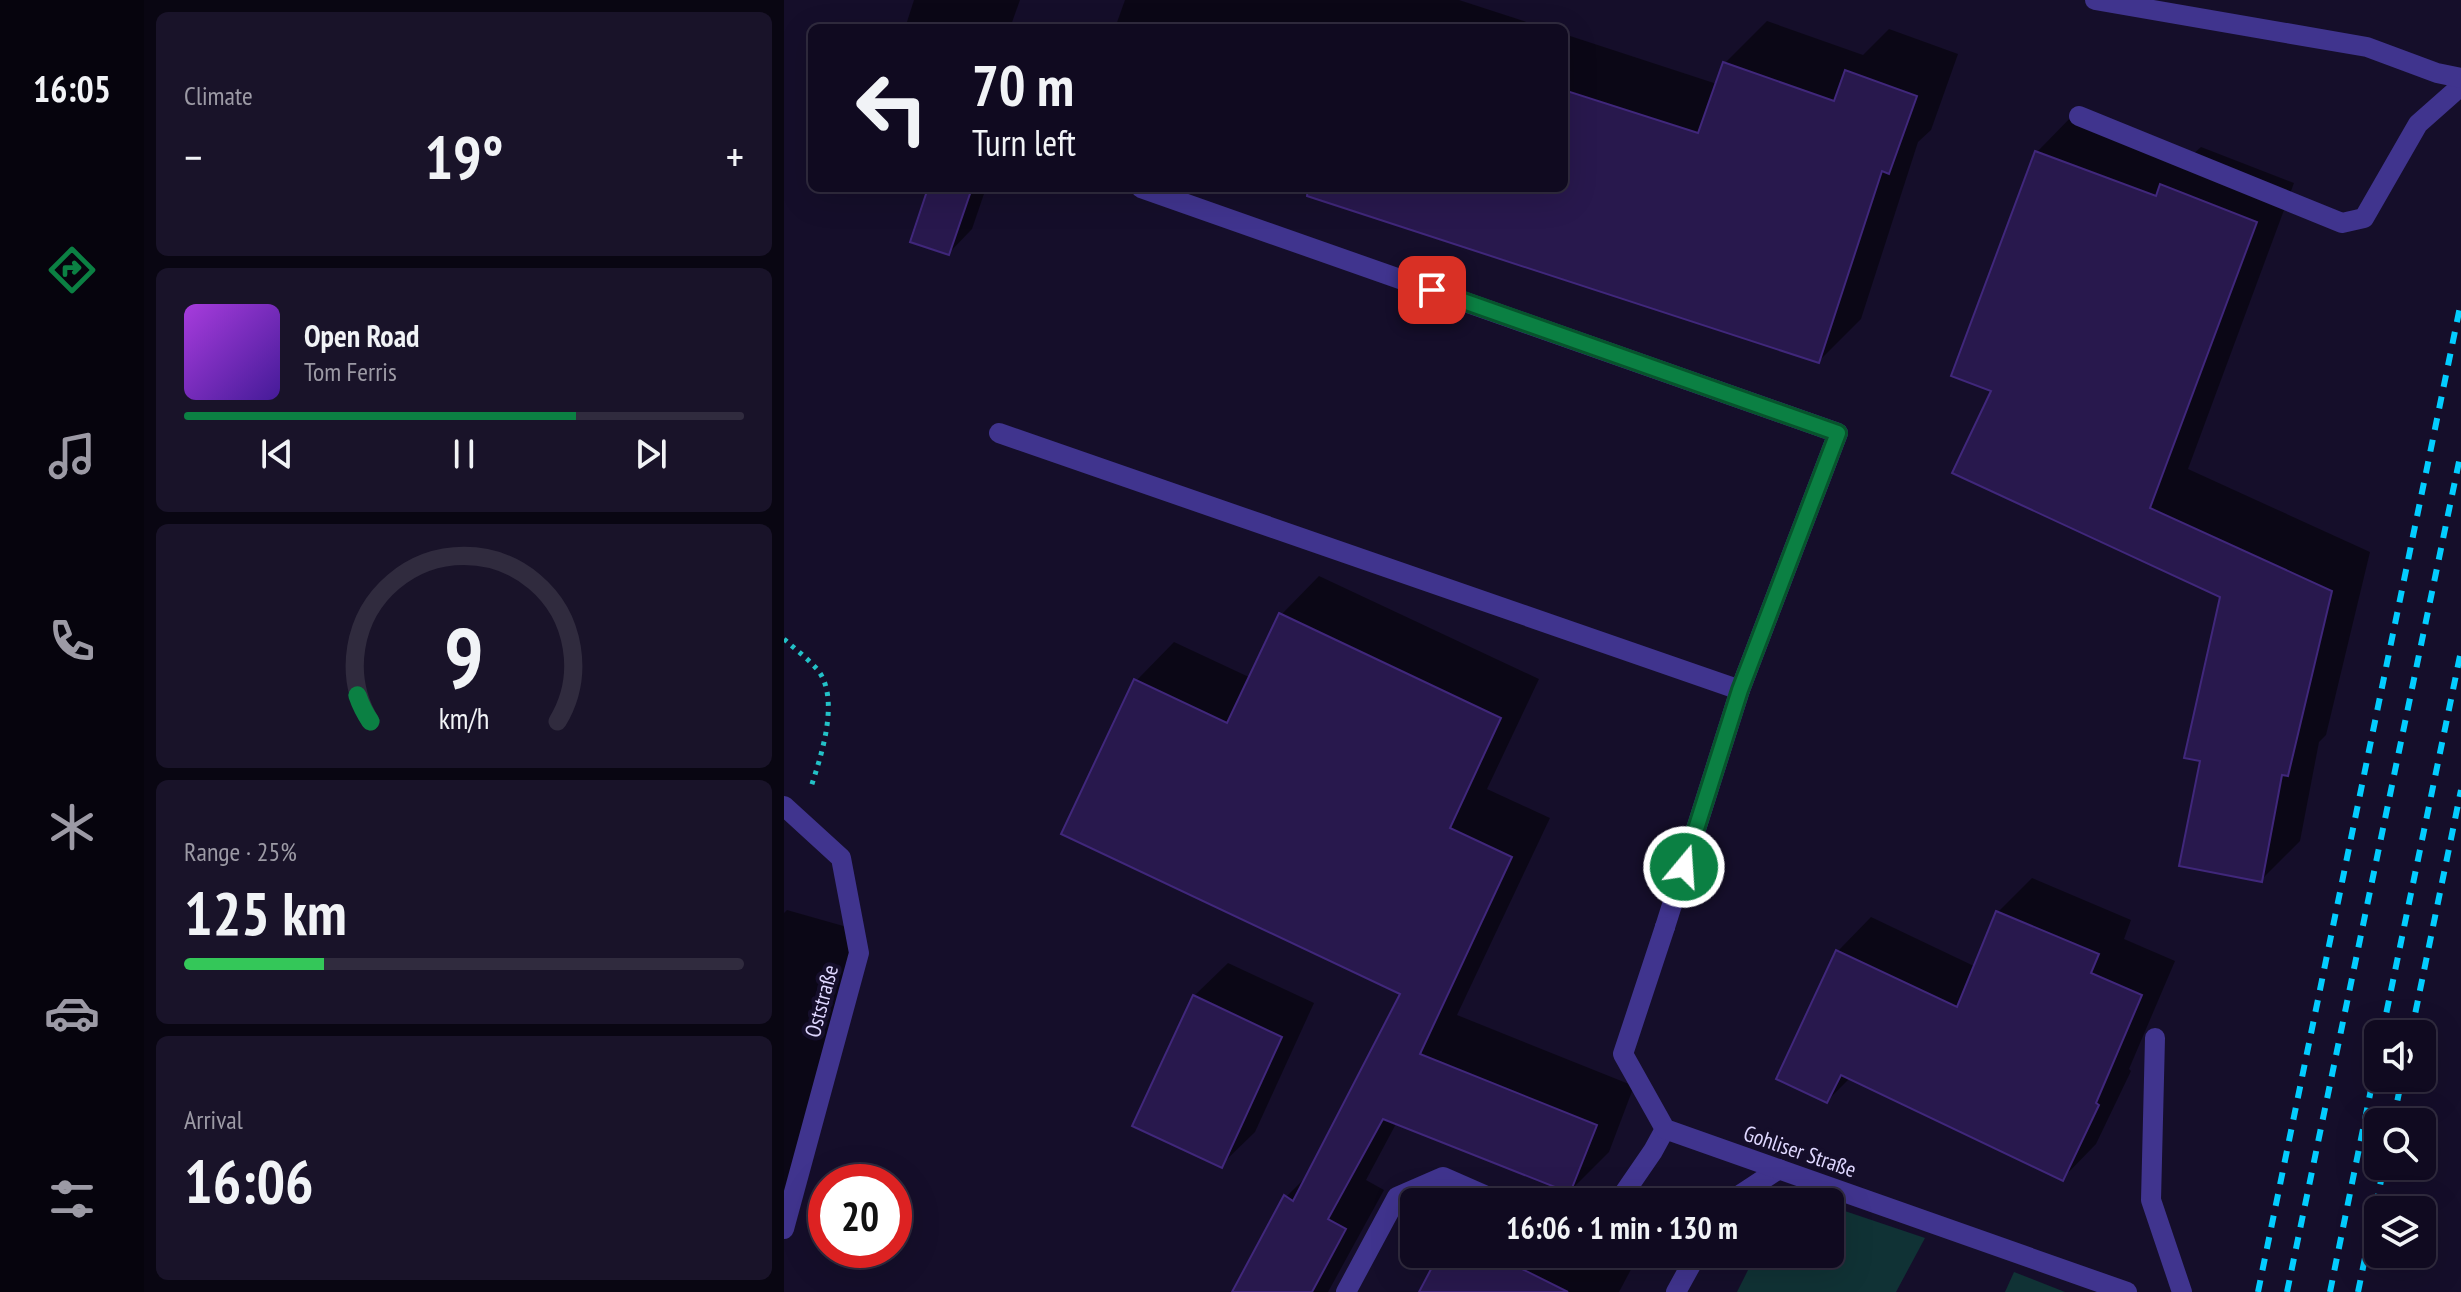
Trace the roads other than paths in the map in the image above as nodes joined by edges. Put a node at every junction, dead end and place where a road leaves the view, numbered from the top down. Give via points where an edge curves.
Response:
1 (2095, 0) edge
2 (2461, 78) edge
3 (2461, 86) edge
4 (2079, 116) dead end
5 (1152, 192) edge
6 (999, 433) dead end
7 (1740, 690) junction
8 (784, 806) edge
9 (2155, 1038) dead end
10 (1665, 1129) junction
11 (1779, 1169) junction
12 (1418, 1188) edge
13 (1468, 1188) edge
14 (1628, 1188) edge
15 (1750, 1188) edge
16 (1400, 1196) edge
17 (784, 1229) edge
18 (1689, 1268) edge
19 (1346, 1292) edge
20 (1676, 1292) edge
21 (2127, 1292) edge
22 (2182, 1292) edge

1 - 2 street via 2367,47
3 - 4 street via 2418,124 2364,218 2342,223
5 - 7 street via 1838,433
6 - 7 street
7 - 10 street via 1623,1054
8 - 17 street, Oststraße via 841,858 859,953
9 - 22 street via 2151,1200
10 - 11 street, Gohliser Straße
10 - 14 street
11 - 15 street
11 - 21 street, Gohliser Straße
12 - 13 street via 1443,1177
16 - 19 street
18 - 20 street

